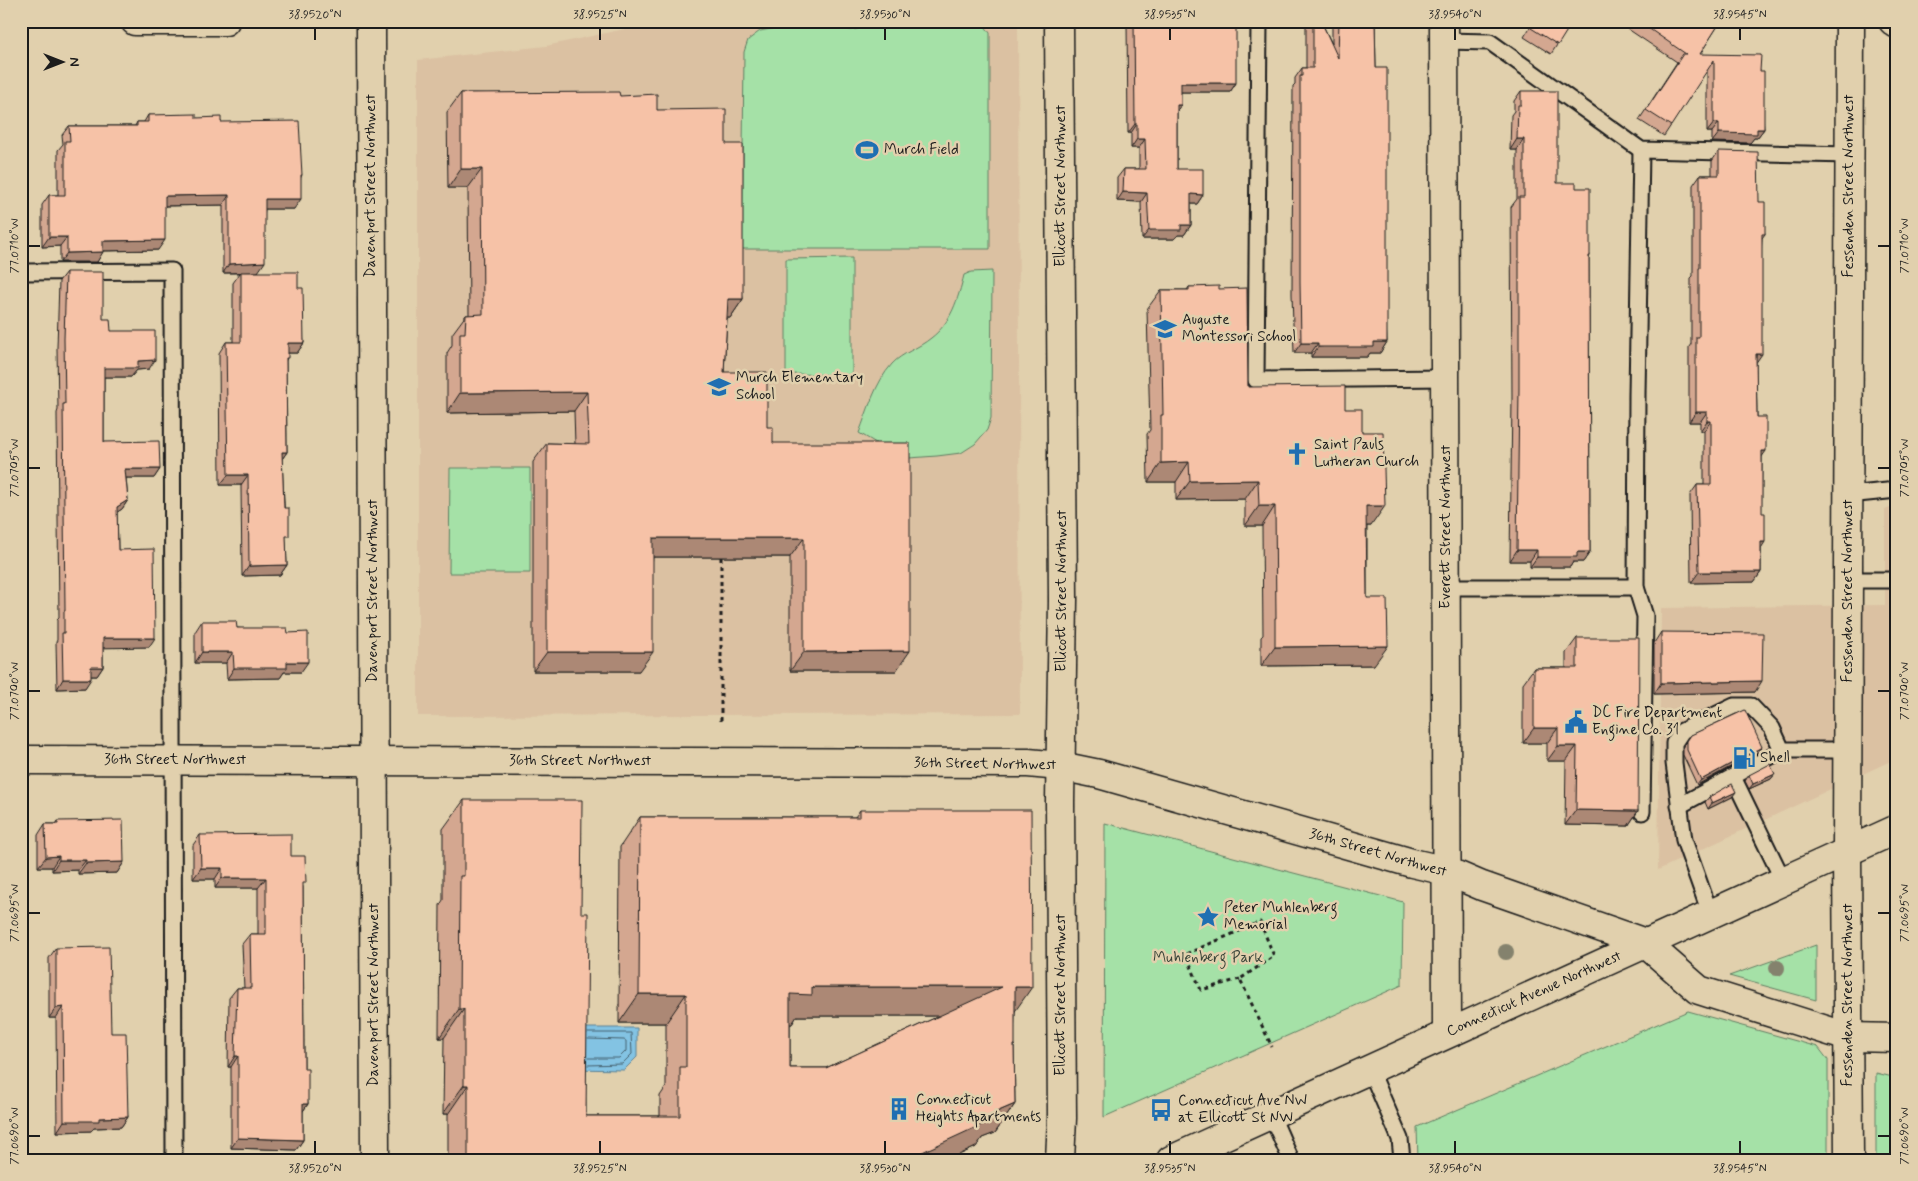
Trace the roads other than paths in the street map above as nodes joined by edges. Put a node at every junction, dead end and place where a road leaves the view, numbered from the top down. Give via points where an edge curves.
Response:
1 (135, 21) edge
2 (224, 21) edge
3 (371, 21) edge
4 (1059, 21) edge
5 (1259, 21) edge
6 (1850, 21) edge
7 (1893, 21) edge
8 (1897, 24) edge
9 (1444, 31) edge
10 (1641, 150) junction
11 (1849, 155) junction
12 (21, 272) edge
13 (1445, 378) junction
14 (1897, 490) edge
15 (1848, 495) junction
16 (1848, 580) junction
17 (1897, 580) edge
18 (1446, 587) junction
19 (1636, 587) junction
20 (1782, 750) junction
21 (1848, 750) junction
22 (21, 760) edge
23 (174, 760) junction
24 (373, 760) junction
25 (1060, 766) junction
26 (1733, 777) junction
27 (1679, 806) junction
28 (1642, 812) dead end
29 (1897, 829) edge
30 (1847, 851) junction
31 (1447, 871) junction
32 (1783, 880) junction
33 (1710, 913) junction
34 (1645, 943) junction
35 (1447, 1033) junction
36 (1848, 1037) junction
37 (1897, 1038) edge
38 (1370, 1069) junction
39 (1271, 1114) junction
40 (174, 1160) edge
41 (375, 1160) edge
42 (1060, 1160) edge
43 (1171, 1160) edge
44 (1292, 1160) edge
45 (1402, 1160) edge
46 (1849, 1160) edge

1 - 2 street
3 - 24 street, Davenport Street Northwest
4 - 25 street, Ellicott Street Northwest via 1063,600
5 - 13 lane via 1256,380
6 - 11 street, Fessenden Street Northwest
7 - 8 street
9 - 10 lane via 1490,42
9 - 13 street, Everett Street Northwest
10 - 11 lane
10 - 19 lane
11 - 15 street, Fessenden Street Northwest
12 - 23 lane via 172,271
13 - 18 street, Everett Street Northwest
14 - 15 lane
15 - 16 street, Fessenden Street Northwest
16 - 17 lane
16 - 21 street, Fessenden Street Northwest
18 - 19 lane
18 - 31 street, Everett Street Northwest
19 - 28 lane via 1645,616
20 - 21 lane
20 - 26 lane
20 - 27 lane via 1772,728 1751,706 1734,706 1682,731 1674,743
21 - 30 street, Fessenden Street Northwest
22 - 23 street, 36th Street Northwest
23 - 24 street, 36th Street Northwest
23 - 40 lane
24 - 25 street, 36th Street Northwest via 1028,763
24 - 41 street, Davenport Street Northwest
25 - 31 street, 36th Street Northwest
25 - 42 street, Ellicott Street Northwest
26 - 27 lane
26 - 32 lane
27 - 33 lane via 1684,840
29 - 30 street, Connecticut Avenue Northwest
30 - 32 street, Connecticut Avenue Northwest
30 - 36 street, Fessenden Street Northwest
31 - 34 street, 36th Street Northwest
31 - 35 street, Everett Street Northwest
32 - 33 street, Connecticut Avenue Northwest
33 - 34 street, Connecticut Avenue Northwest
34 - 35 street, Connecticut Avenue Northwest
34 - 36 street, 36th Street Northwest via 1699,990
35 - 38 street, Connecticut Avenue Northwest
36 - 37 street, 36th Street Northwest
36 - 46 street, Fessenden Street Northwest
38 - 39 street, Connecticut Avenue Northwest
38 - 45 lane via 1400,1139
39 - 43 street, Connecticut Avenue Northwest
39 - 44 lane

